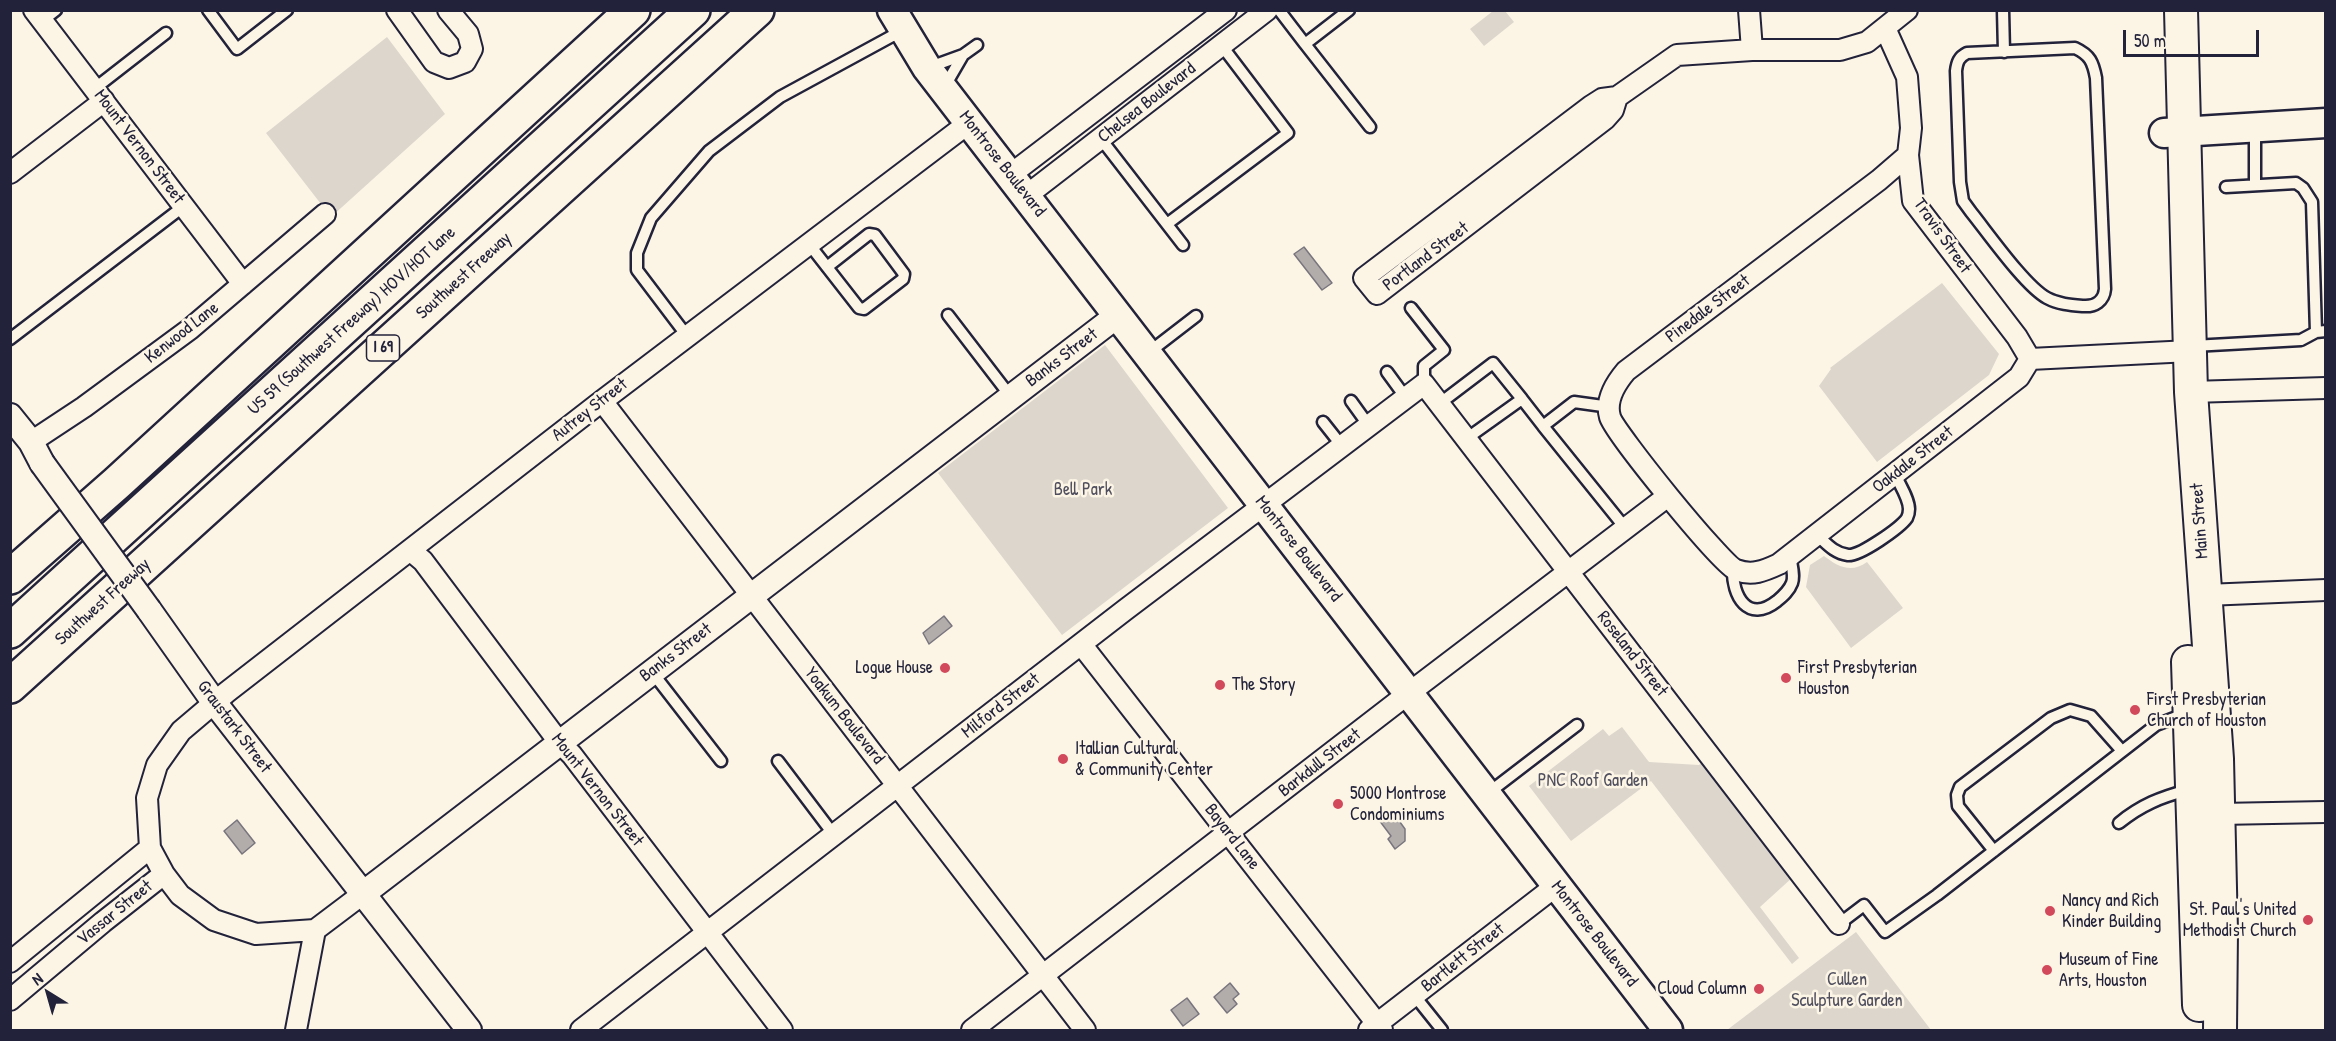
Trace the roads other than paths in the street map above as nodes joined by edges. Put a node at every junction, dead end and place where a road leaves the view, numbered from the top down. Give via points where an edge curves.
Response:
1 (208, 10) edge
2 (288, 10) edge
3 (397, 10) edge
4 (448, 10) edge
5 (633, 10) edge
6 (693, 10) edge
7 (757, 10) edge
8 (868, 10) edge
9 (1226, 10) edge
10 (1267, 10) edge
11 (1279, 10) edge
12 (1349, 10) edge
13 (1749, 10) edge
14 (1907, 10) edge
15 (2003, 10) edge
16 (2161, 10) edge
17 (2181, 10) edge
18 (44, 14) edge
19 (893, 23) edge
20 (1885, 28) junction
21 (166, 33) dead end
22 (1305, 44) junction
23 (977, 45) dead end
24 (1222, 46) junction
25 (1752, 50) junction
26 (2004, 52) junction
27 (963, 55) junction
28 (935, 78) junction
29 (99, 95) junction
30 (1617, 97) junction
31 (970, 122) junction
32 (2325, 123) edge
33 (2255, 126) junction
34 (1370, 127) dead end
35 (2175, 132) junction
36 (1101, 139) junction
37 (1908, 155) junction
38 (10, 173) edge
39 (1018, 186) junction
40 (2255, 186) junction
41 (2226, 187) dead end
42 (184, 206) junction
43 (325, 214) dead end
44 (1167, 224) junction
45 (809, 244) junction
46 (1183, 245) dead end
47 (827, 267) junction
48 (243, 284) junction
49 (1411, 308) dead end
50 (948, 315) dead end
51 (1118, 315) junction
52 (1196, 316) dead end
53 (2321, 332) edge
54 (687, 336) junction
55 (10, 339) edge
56 (2183, 350) junction
57 (1148, 353) junction
58 (2030, 359) junction
59 (1387, 372) dead end
60 (1424, 384) junction
61 (2325, 388) edge
62 (2191, 392) junction
63 (1011, 397) junction
64 (1406, 398) junction
65 (1522, 399) junction
66 (1351, 401) dead end
67 (602, 402) junction
68 (1439, 405) junction
69 (1610, 406) junction
70 (10, 416) edge
71 (1323, 422) dead end
72 (1369, 426) junction
73 (1543, 426) junction
74 (1466, 439) junction
75 (1342, 446) junction
76 (36, 453) junction
77 (1895, 474) junction
78 (1668, 496) junction
79 (1264, 505) junction
80 (1626, 528) junction
81 (1817, 535) junction
82 (410, 550) junction
83 (1790, 555) junction
84 (1733, 569) junction
85 (1569, 573) junction
86 (10, 577) edge
87 (2325, 590) edge
88 (2206, 595) junction
89 (750, 596) junction
90 (10, 631) edge
91 (1081, 644) junction
92 (652, 672) junction
93 (10, 686) edge
94 (1409, 693) junction
95 (214, 702) junction
96 (2202, 708) junction
97 (1577, 725) dead end
98 (559, 742) junction
99 (2122, 751) junction
100 (721, 761) dead end
101 (778, 761) dead end
102 (898, 786) junction
103 (1487, 795) junction
104 (2210, 797) junction
105 (2325, 812) edge
106 (2119, 823) dead end
107 (1229, 834) junction
108 (834, 835) junction
109 (150, 848) junction
110 (1994, 850) junction
111 (164, 874) junction
112 (1557, 885) junction
113 (364, 892) junction
114 (1839, 924) joint
115 (315, 930) junction
116 (707, 933) junction
117 (10, 962) edge
118 (1044, 976) junction
119 (1414, 995) junction
120 (10, 1000) edge
121 (1376, 1028) edge
122 (296, 1030) edge
123 (469, 1030) edge
124 (581, 1030) edge
125 (782, 1030) edge
126 (972, 1030) edge
127 (1085, 1030) edge
128 (1442, 1030) edge
129 (1668, 1030) edge
130 (2200, 1030) edge
131 (2220, 1030) edge

1 - 2 lane via 237,49
3 - 4 street via 434,62 448,68 465,62 472,49 468,34
5 - 86 highway
6 - 90 highway, US 59 (Southwest Freeway) HOV/HOT lane
7 - 93 highway, Southwest Freeway / I 69
8 - 19 main road, Montrose Boulevard
9 - 39 street, Chelsea Boulevard
10 - 24 street, Chelsea Boulevard
11 - 22 lane
12 - 22 lane
13 - 25 street
14 - 20 street, Portland Street
15 - 26 lane
16 - 35 main road, Main Street
17 - 35 main road, Main Street
18 - 29 street, Mount Vernon Street
19 - 28 main road, Montrose Boulevard
19 - 54 lane via 780,97 709,152 651,218 637,253 637,270
20 - 25 street, Portland Street via 1867,42 1840,50
20 - 37 street, Travis Street via 1907,77 1911,128
21 - 29 lane
22 - 34 lane
23 - 27 lane
24 - 36 street, Chelsea Boulevard
24 - 44 lane via 1288,133
25 - 30 street, Portland Street via 1677,55
26 - 26 lane via 2075,48 2087,54 2093,64 2105,289 2098,303 2089,307 2046,297 2025,278 1963,201 1957,62 1967,53
27 - 28 lane
27 - 28 lane
28 - 31 main road, Montrose Boulevard
29 - 38 street
29 - 42 street, Mount Vernon Street
30 - 30 street, Portland Street via 1602,99 1591,106 1364,278 1377,294 1605,119
31 - 39 main road, Montrose Boulevard
31 - 45 street, Autrey Street
32 - 33 main road
33 - 35 main road
33 - 40 lane
35 - 56 main road, Main Street
36 - 39 street, Chelsea Boulevard
36 - 44 lane
37 - 58 street, Travis Street via 1913,201
37 - 69 street, Pinedale Street via 1626,371 1615,384
39 - 51 main road, Montrose Boulevard
40 - 41 lane
40 - 53 lane via 2296,183 2312,202
42 - 48 street, Mount Vernon Street
42 - 55 lane
43 - 48 street, Kenwood Lane
44 - 46 lane
45 - 47 lane
45 - 54 street, Autrey Street
47 - 47 lane via 859,308 864,309 903,279 904,274 875,236 869,234
48 - 76 street, Kenwood Lane via 190,329 84,407
49 - 60 lane via 1444,350 1424,366
50 - 63 lane
51 - 57 main road, Montrose Boulevard
51 - 63 street, Banks Street
52 - 57 lane
53 - 56 lane via 2301,340
54 - 67 street, Autrey Street
56 - 58 street
56 - 62 main road, Main Street
56 - 96 main road, Main Street
57 - 79 main road, Montrose Boulevard
58 - 77 street, Oakdale Street via 2019,377
59 - 64 lane
60 - 64 street, Milford Street
60 - 68 street, Roseland Street
61 - 62 street
62 - 88 main road, Main Street
63 - 89 street, Banks Street
64 - 72 street, Milford Street
65 - 68 lane via 1493,363
65 - 73 lane
65 - 74 lane
66 - 72 lane
67 - 82 street, Autrey Street
67 - 89 street, Yoakum Boulevard
68 - 74 street, Roseland Street
69 - 73 lane via 1574,402
69 - 78 street via 1610,417
70 - 76 street, Graustark Street
71 - 75 lane
72 - 75 street, Milford Street
73 - 80 lane
74 - 85 street, Roseland Street
75 - 79 street, Milford Street
76 - 95 street, Graustark Street, bridge
77 - 81 street, Oakdale Street
77 - 81 lane via 1909,504 1906,519 1899,525 1865,551 1851,555 1836,552
78 - 80 street, Barkdull Street
78 - 84 street
79 - 91 street, Milford Street
79 - 94 main road, Montrose Boulevard
80 - 85 street, Barkdull Street
81 - 83 street, Oakdale Street
82 - 95 street, Autrey Street
82 - 98 street, Mount Vernon Street via 423,561
83 - 84 street, Oakdale Street via 1761,573
83 - 84 lane via 1791,586 1761,610 1753,610 1736,593
85 - 94 street, Barkdull Street
85 - 114 street, Roseland Street
87 - 88 street
88 - 96 main road, Main Street
89 - 92 street, Banks Street
89 - 102 street, Yoakum Boulevard
91 - 102 street, Milford Street
91 - 107 street, Bayard Lane
92 - 98 street, Banks Street
92 - 100 lane
94 - 103 main road, Montrose Boulevard
94 - 107 street, Barkdull Street
95 - 109 street, Vassar Street via 181,731 157,765 147,798
95 - 113 street, Graustark Street
96 - 99 lane via 2156,725
96 - 104 main road, Main Street
97 - 103 lane
98 - 113 street, Banks Street
98 - 116 street, Mount Vernon Street
99 - 110 lane
99 - 110 lane via 2091,716 2070,710 2051,718 1960,787 1958,806
101 - 108 lane
102 - 108 street, Milford Street
102 - 118 street, Yoakum Boulevard
103 - 112 main road, Montrose Boulevard
104 - 105 street
104 - 106 lane via 2159,798
104 - 130 main road, Main Street
104 - 131 main road, Main Street
107 - 118 street, Barkdull Street
107 - 121 street, Bayard Lane
108 - 116 street, Milford Street
109 - 111 street, Vassar Street
109 - 117 street, Vassar Street
110 - 114 lane via 1885,932 1864,905
111 - 115 street, Vassar Street via 180,895 214,920 256,934
111 - 120 street, Vassar Street
112 - 119 street, Bartlett Street
112 - 129 main road, Montrose Boulevard
113 - 115 street, Banks Street
113 - 123 street, Graustark Street
115 - 122 street
116 - 124 street, Milford Street
116 - 125 street, Mount Vernon Street
118 - 126 street, Barkdull Street
118 - 127 street, Yoakum Boulevard
119 - 121 street, Bartlett Street
119 - 128 lane

